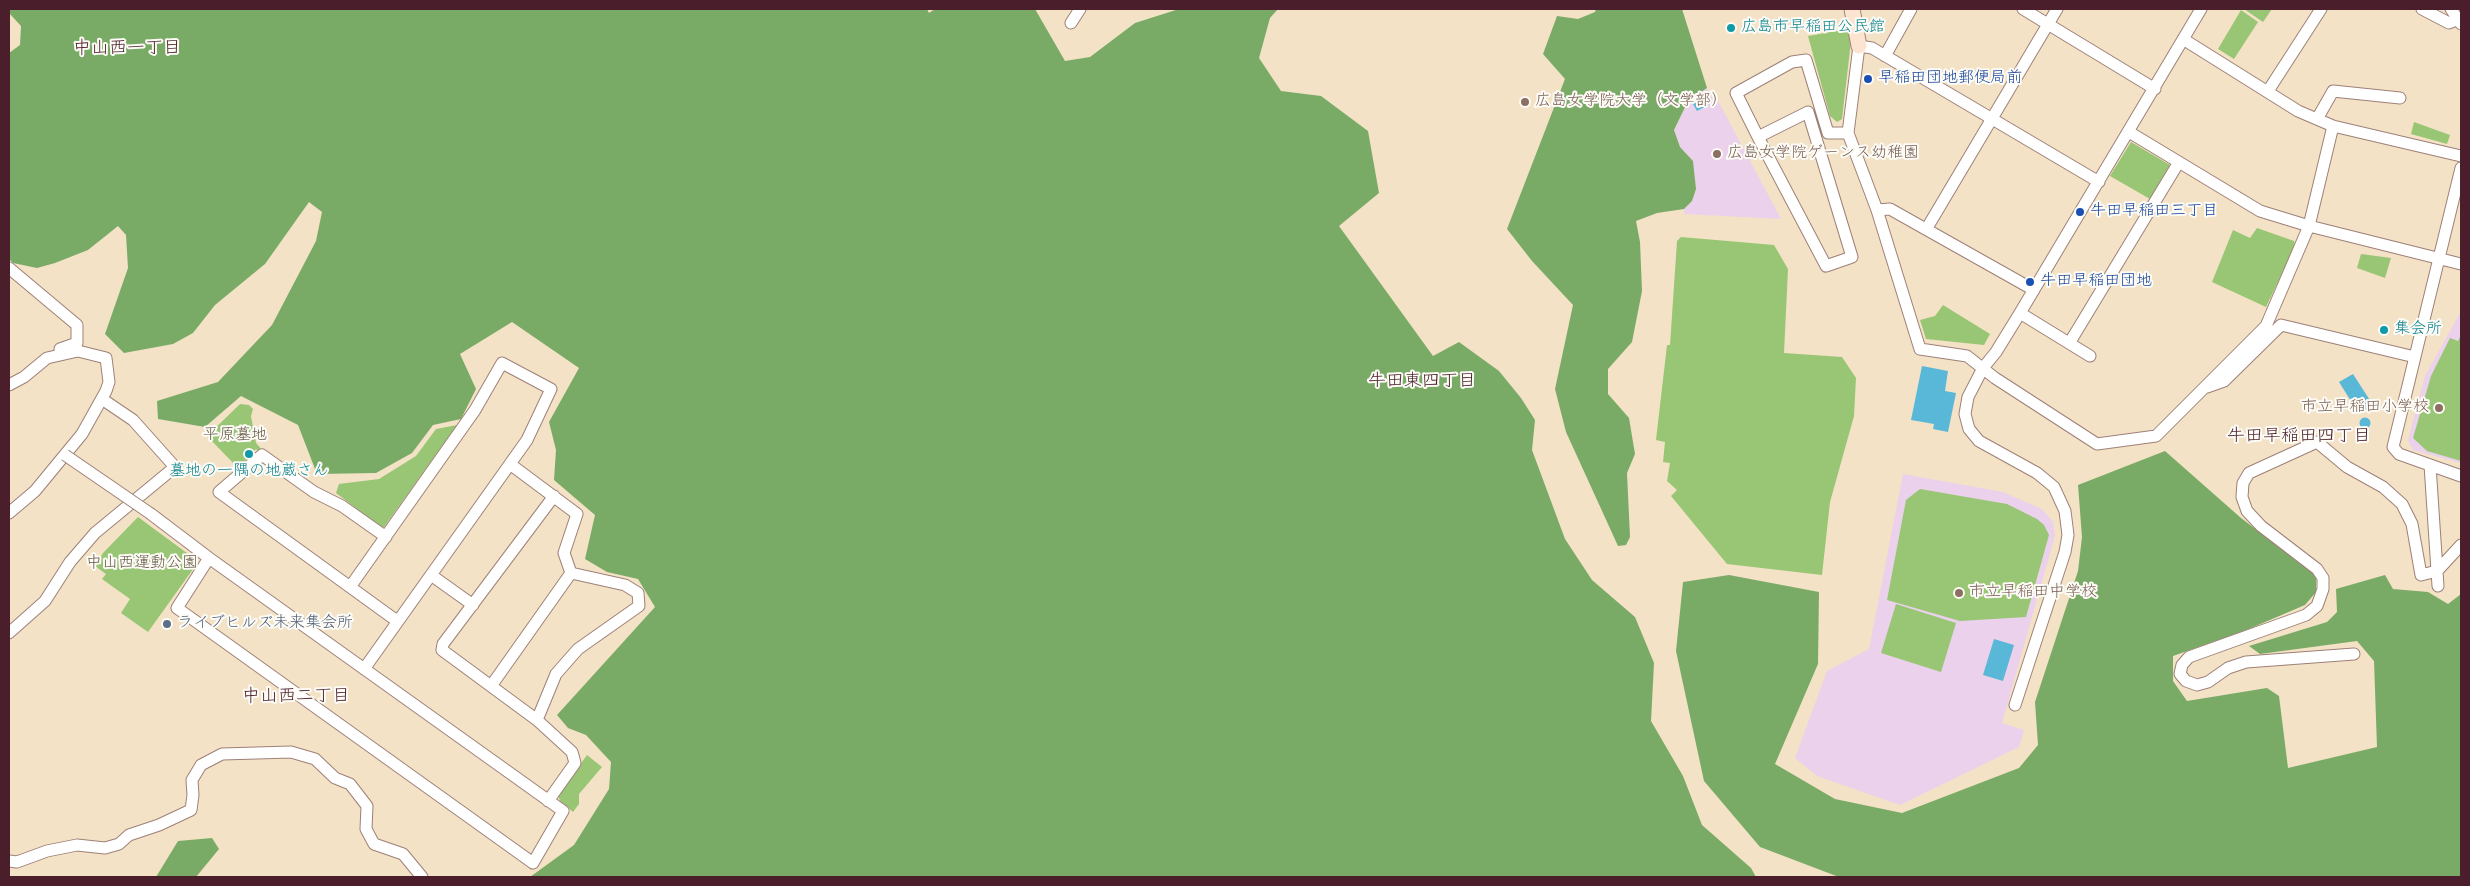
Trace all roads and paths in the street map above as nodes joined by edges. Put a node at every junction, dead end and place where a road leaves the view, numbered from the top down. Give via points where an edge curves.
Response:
1 (1080, 9) edge
2 (1852, 9) edge
3 (1911, 9) edge
4 (2023, 9) edge
5 (2057, 9) edge
6 (2199, 9) edge
7 (2321, 9) edge
8 (2422, 9) edge
9 (2455, 14) edge
10 (1071, 23) dead end
11 (2048, 23) junction
12 (2184, 39) junction
13 (1859, 46) junction
14 (1885, 56) junction
15 (2155, 88) junction
16 (2268, 91) junction
17 (2400, 98) dead end
18 (1992, 118) junction
19 (2317, 119) junction
20 (2332, 126) junction
21 (2129, 132) junction
22 (1848, 133) junction
23 (1758, 138) junction
24 (2461, 156) edge
25 (2178, 162) junction
26 (2461, 168) edge
27 (2099, 182) junction
28 (1877, 210) junction
29 (2309, 226) junction
30 (1927, 228) junction
31 (2438, 258) junction
32 (2461, 264) edge
33 (9, 268) edge
34 (2034, 290) junction
35 (2020, 312) junction
36 (2070, 342) junction
37 (2090, 356) dead end
38 (2415, 358) junction
39 (1983, 368) junction
40 (30, 372) junction
41 (9, 385) edge
42 (2203, 389) junction
43 (102, 399) junction
44 (65, 455) junction
45 (510, 464) junction
46 (2430, 465) junction
47 (2461, 476) edge
48 (554, 496) junction
49 (9, 514) edge
50 (386, 537) junction
51 (2461, 545) edge
52 (209, 558) junction
53 (2437, 571) junction
54 (571, 573) junction
55 (431, 575) junction
56 (2438, 586) dead end
57 (350, 587) junction
58 (473, 605) junction
59 (397, 621) junction
60 (9, 633) edge
61 (2354, 654) dead end
62 (364, 668) junction
63 (491, 686) junction
64 (2015, 705) dead end
65 (537, 720) junction
66 (548, 800) junction
67 (9, 861) edge
68 (419, 873) edge
69 (406, 877) edge

1 - 10 street
2 - 13 street
3 - 14 street
4 - 11 street
5 - 11 street
6 - 12 street
7 - 16 street
8 - 9 street via 2449,23
11 - 15 street
11 - 18 street
12 - 15 street
12 - 16 street
13 - 14 street via 1872,48
13 - 22 street
14 - 18 street
15 - 21 street
16 - 19 street
17 - 19 street via 2333,91
18 - 27 street
18 - 30 street
19 - 20 street
20 - 24 street
20 - 29 street
21 - 25 street
21 - 27 street
22 - 23 street via 1828,133 1806,60 1792,62 1736,93
22 - 28 street
23 - 23 street via 1826,266 1852,258 1808,112
25 - 29 street via 2260,210
25 - 36 street
26 - 31 street
27 - 34 street
28 - 30 street via 1890,209
28 - 39 street via 1920,349 1967,356
29 - 31 street
29 - 42 street via 2266,326
30 - 34 street
31 - 32 street
31 - 38 street
33 - 40 street via 77,325 77,343 40,355 30,366
34 - 35 street
35 - 36 street
35 - 39 street
36 - 37 street
38 - 42 street via 2281,324 2224,381
38 - 46 street via 2393,447 2399,454
39 - 42 street via 2097,444 2156,436
39 - 64 street via 1968,397 1965,414 1969,429 1979,441 2037,473 2054,488 2065,511 2068,535
40 - 41 street
40 - 43 street via 47,358 78,351 106,358 109,382
43 - 44 street via 82,434
43 - 60 street via 132,420 175,467 95,533 70,562 45,601
44 - 49 street via 35,491
44 - 52 street, bridge
45 - 48 street
45 - 50 street via 527,440 550,389 502,363 475,410
45 - 55 street
46 - 47 street
46 - 53 street
48 - 54 street via 578,514 564,553
48 - 58 street
50 - 57 street
50 - 57 street via 262,455 219,492
51 - 53 street
52 - 62 street
52 - 66 street via 177,608 533,863 563,811
53 - 56 street
53 - 61 street via 2421,575 2412,524 2402,504 2383,488 2347,468 2317,442 2249,473 2243,483 2242,497 2247,511 2261,526 2317,569 2323,578 2324,589 2317,606 2306,615 2189,657 2180,674 2186,681 2197,685 2246,662
54 - 63 street
54 - 65 street via 626,585 638,593 638,606 578,649 556,674
55 - 58 street
55 - 59 street
57 - 59 street
58 - 63 street via 443,644 442,650
59 - 62 street
62 - 66 street
63 - 65 street
65 - 66 street via 572,752 575,763
67 - 68 street via 17,862 46,850 77,845 105,848 119,844 129,834 191,810 192,780 201,765 222,754 291,752 315,760 336,778 350,784 366,806 366,829 374,844 403,854
68 - 69 street

